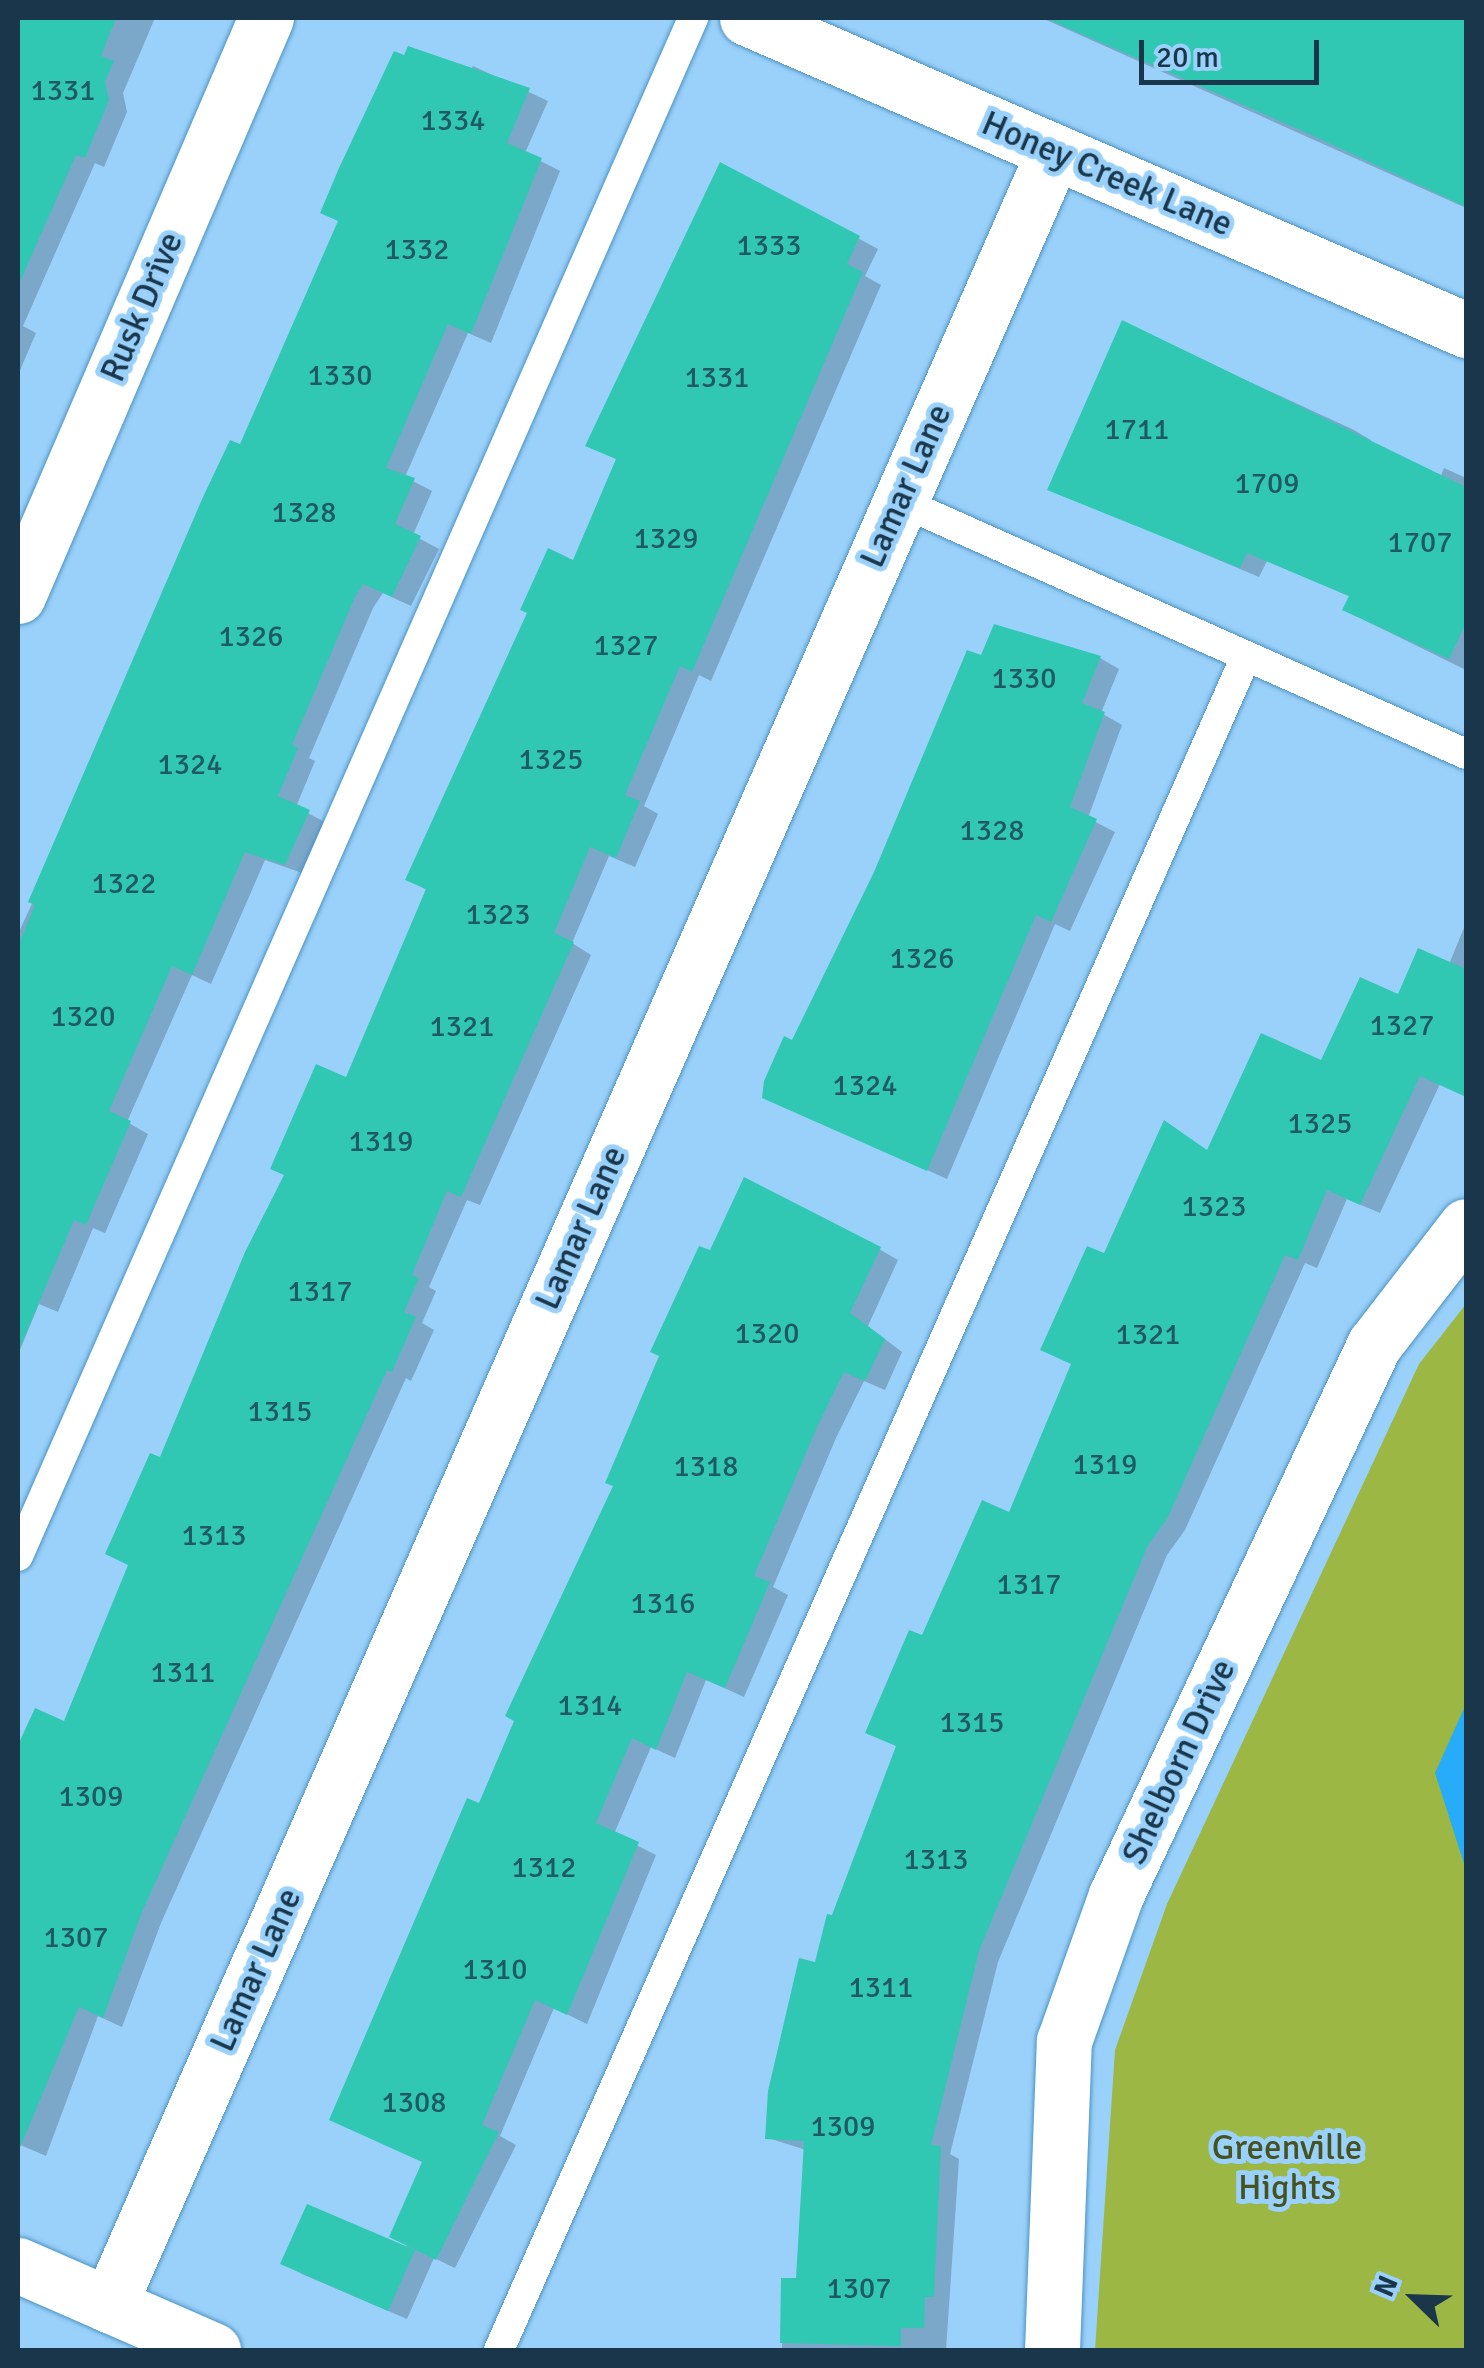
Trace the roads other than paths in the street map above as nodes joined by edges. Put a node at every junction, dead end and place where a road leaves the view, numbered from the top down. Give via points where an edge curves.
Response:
1 (266, 18) edge
2 (693, 18) edge
3 (747, 18) edge
4 (1054, 151) junction
5 (1466, 330) edge
6 (899, 501) junction
7 (18, 596) edge
8 (1246, 656) junction
9 (1466, 754) edge
10 (1466, 1226) edge
11 (18, 1556) edge
12 (18, 2265) edge
13 (108, 2305) junction
14 (213, 2350) edge
15 (499, 2350) edge
16 (1052, 2350) edge

1 - 7 street, Rusk Drive
2 - 11 lane
3 - 4 street, Honey Creek Lane
4 - 5 street, Honey Creek Lane
4 - 6 street, Lamar Lane
6 - 8 lane
6 - 13 street, Lamar Lane
8 - 9 lane
8 - 15 lane
10 - 16 street, Shelborn Drive via 1374,1345 1116,1896 1064,2040
12 - 13 street
13 - 14 street

